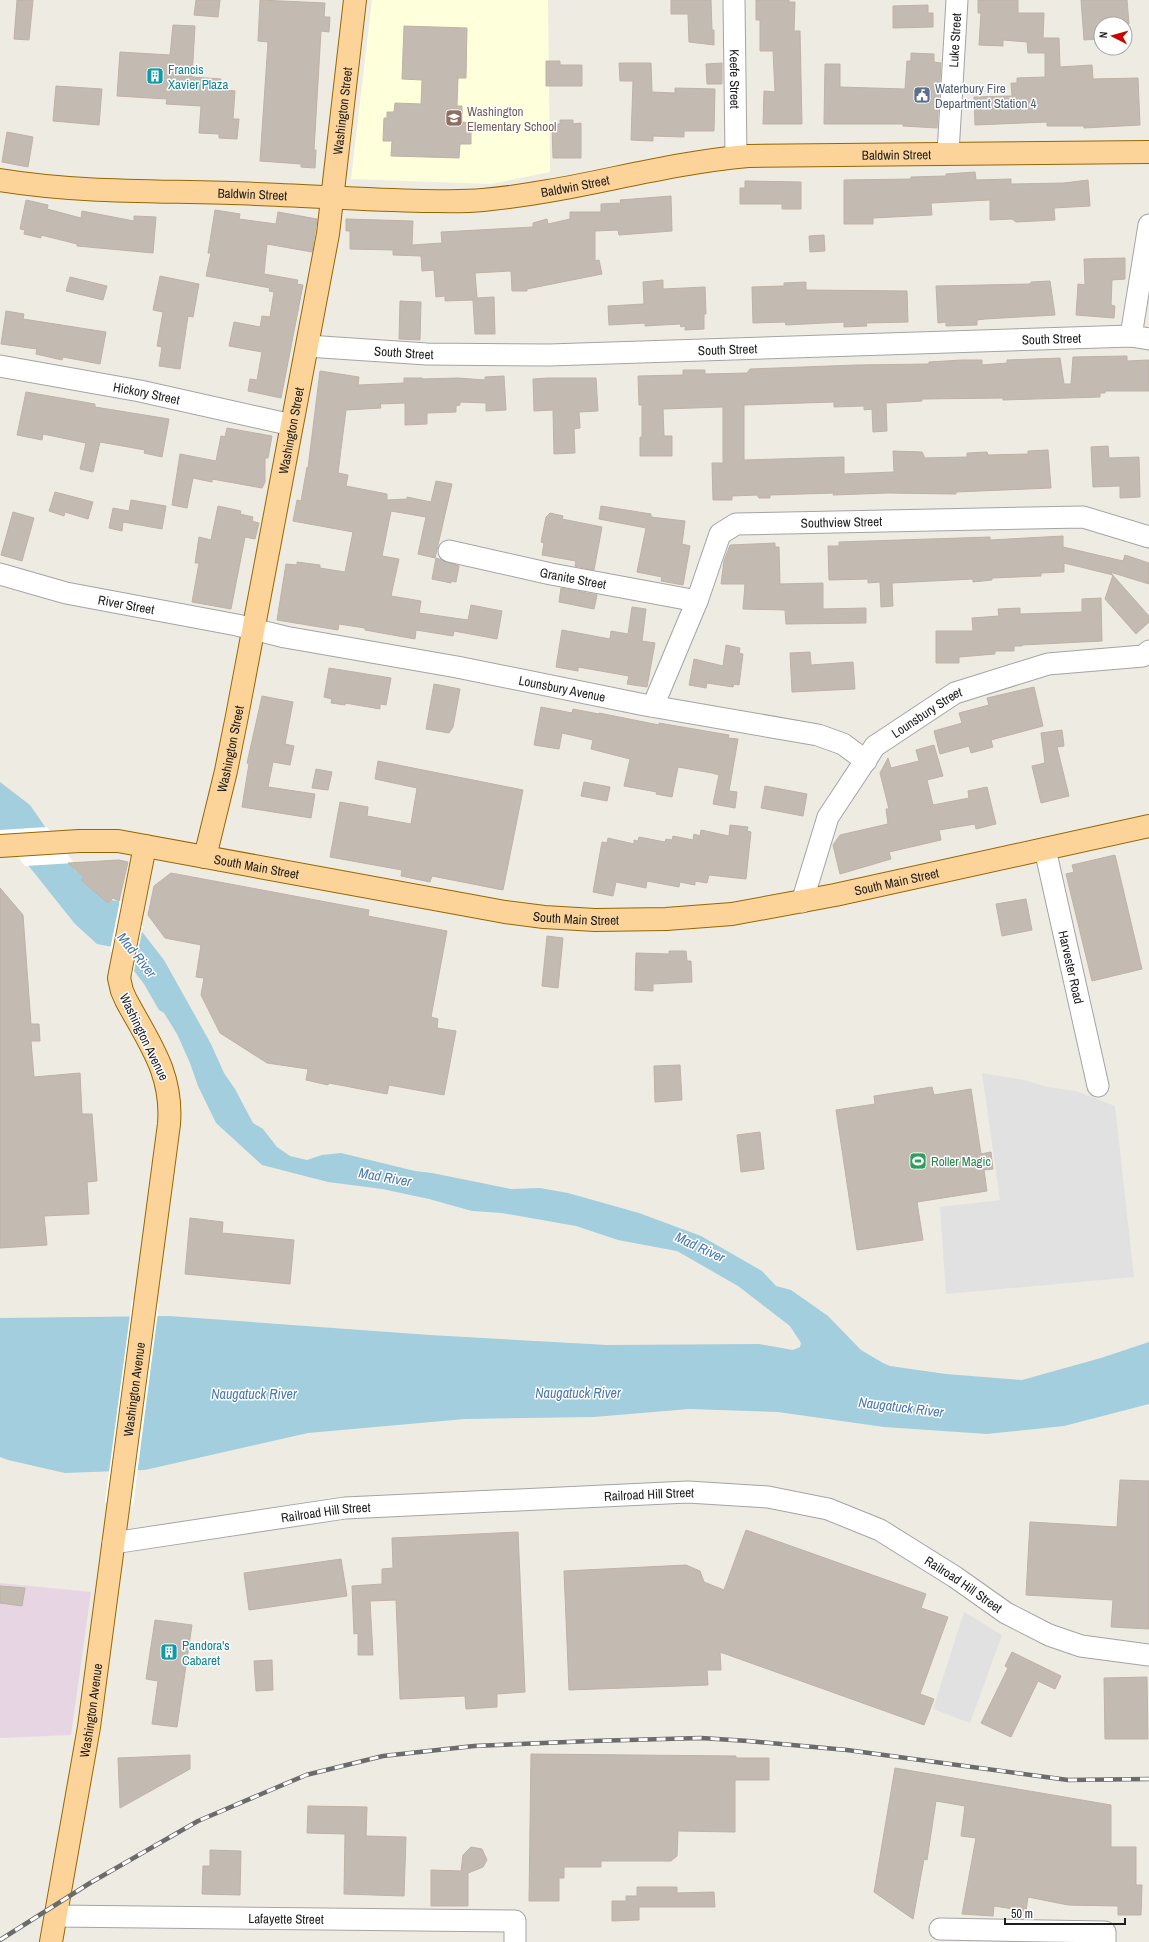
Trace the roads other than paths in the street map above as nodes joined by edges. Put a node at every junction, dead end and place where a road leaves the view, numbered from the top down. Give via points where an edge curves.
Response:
1 (356, 0) edge
2 (734, 0) edge
3 (957, 0) edge
4 (1149, 152) edge
5 (948, 153) junction
6 (736, 157) junction
7 (0, 180) edge
8 (333, 198) junction
9 (1149, 225) edge
10 (1140, 338) edge
11 (307, 346) junction
12 (0, 366) edge
13 (292, 425) junction
14 (1149, 537) edge
15 (449, 551) dead end
16 (0, 574) edge
17 (697, 601) junction
18 (253, 629) junction
19 (1149, 650) edge
20 (653, 706) junction
21 (866, 761) junction
22 (1149, 826) edge
23 (5, 846) edge
24 (145, 846) junction
25 (1045, 849) junction
26 (205, 857) junction
27 (802, 902) junction
28 (1098, 1086) dead end
29 (113, 1543) junction
30 (1149, 1654) edge
31 (56, 1916) junction
32 (940, 1929) dead end
33 (52, 1942) edge
34 (515, 1942) edge
35 (1105, 1942) edge

1 - 8 main road, Washington Street
2 - 6 street, Keefe Street
3 - 5 street, Luke Street
4 - 5 main road, Baldwin Street
5 - 6 main road, Baldwin Street
6 - 8 main road, Baldwin Street via 693,162 541,192 488,199 456,201
7 - 8 main road, Baldwin Street via 84,190 226,192
8 - 11 main road, Washington Street
9 - 10 street
10 - 11 street, South Street via 549,355 427,354
11 - 13 main road, Washington Street
12 - 13 street, Hickory Street via 140,391
13 - 18 main road, Washington Street
14 - 17 street, Southview Street via 1083,517 748,522 736,524 720,534
15 - 17 street, Granite Street via 551,574
16 - 18 street, River Street via 66,593
17 - 20 street, Southview Street
18 - 20 street, Lounsbury Avenue
18 - 26 main road, Washington Street via 226,771
19 - 21 street, Lounsbury Street via 1143,656 1048,664 955,693 875,746
20 - 21 street, Lounsbury Avenue via 828,737 850,748
21 - 27 street, Lounsbury Street via 828,818
22 - 25 main road, South Main Street
23 - 24 main road, South Main Street via 118,841
24 - 26 main road, South Main Street
24 - 29 main road, Washington Avenue via 119,978 122,990 162,1068 170,1099 169,1124
25 - 27 main road, South Main Street
25 - 28 street, Harvester Road
26 - 27 main road, South Main Street via 469,906 561,918 620,920 698,917
29 - 30 street, Railroad Hill Street via 345,1508 688,1492 768,1497 828,1509 880,1530 1006,1613 1049,1635 1081,1646
29 - 31 main road, Washington Avenue via 89,1727
31 - 33 main road, Washington Avenue
31 - 34 street, Lafayette Street via 515,1921
32 - 35 street via 1105,1932

